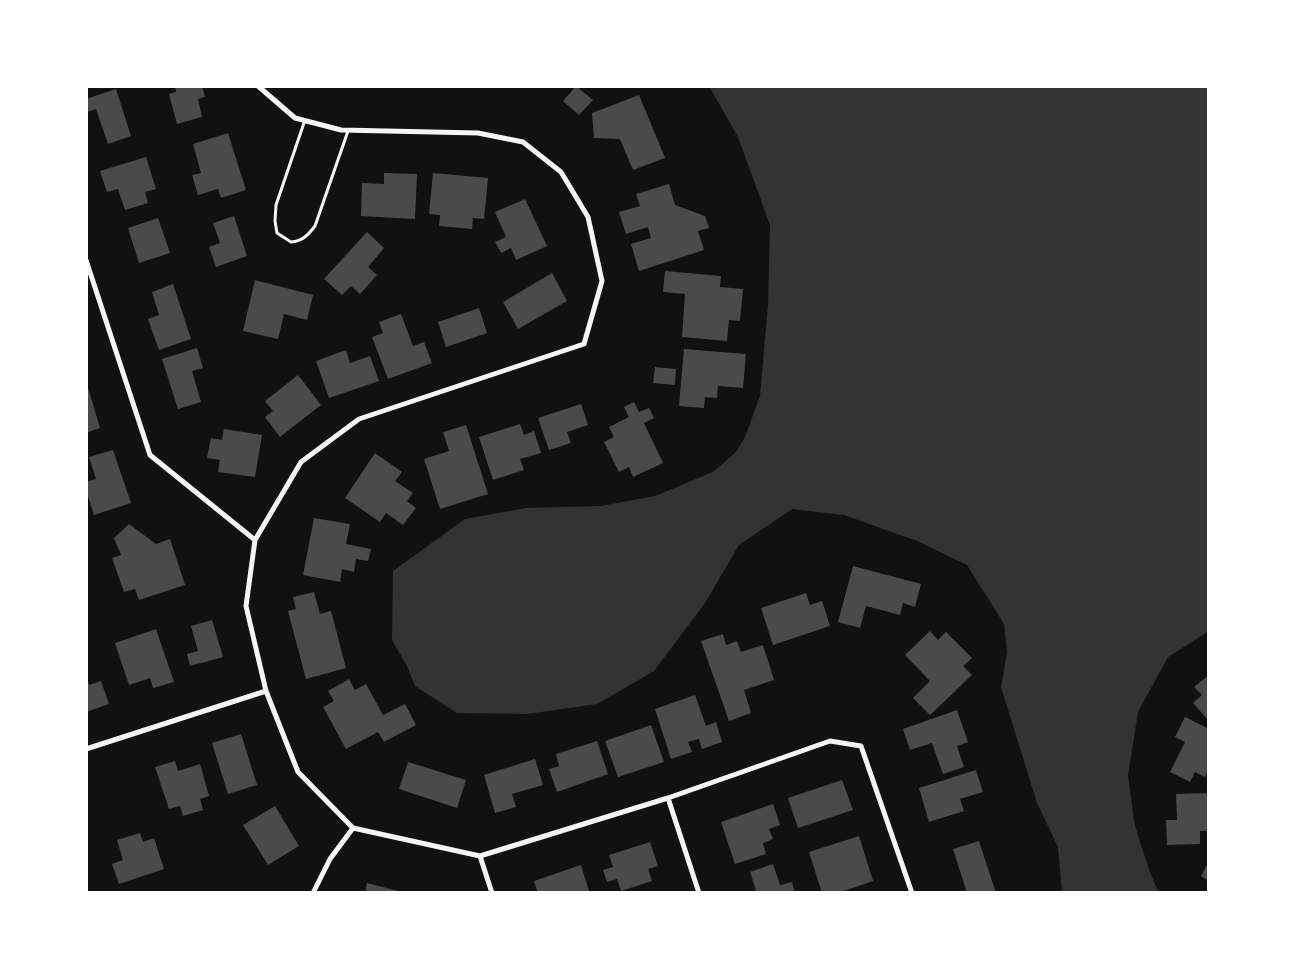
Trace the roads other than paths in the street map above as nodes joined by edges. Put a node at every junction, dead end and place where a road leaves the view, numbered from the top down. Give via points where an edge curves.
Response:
1 (258, 86) edge
2 (305, 120) junction
3 (348, 130) junction
4 (86, 260) edge
5 (255, 540) junction
6 (266, 691) junction
7 (86, 749) edge
8 (668, 798) junction
9 (353, 828) junction
10 (480, 856) junction
11 (313, 893) edge
12 (492, 893) edge
13 (699, 893) edge
14 (912, 893) edge

1 - 2 street via 295,118
2 - 3 street
2 - 3 lane via 276,205 277,233 291,242 300,241 316,226
3 - 5 street via 478,133 524,142 561,172 588,217 602,281 584,344 359,419 301,462
4 - 5 street via 150,455
5 - 6 street via 246,606
6 - 7 street
6 - 9 street via 298,772
8 - 10 street
8 - 13 street
8 - 14 street via 830,741 861,746
9 - 10 street
9 - 11 street via 330,859
10 - 12 street

